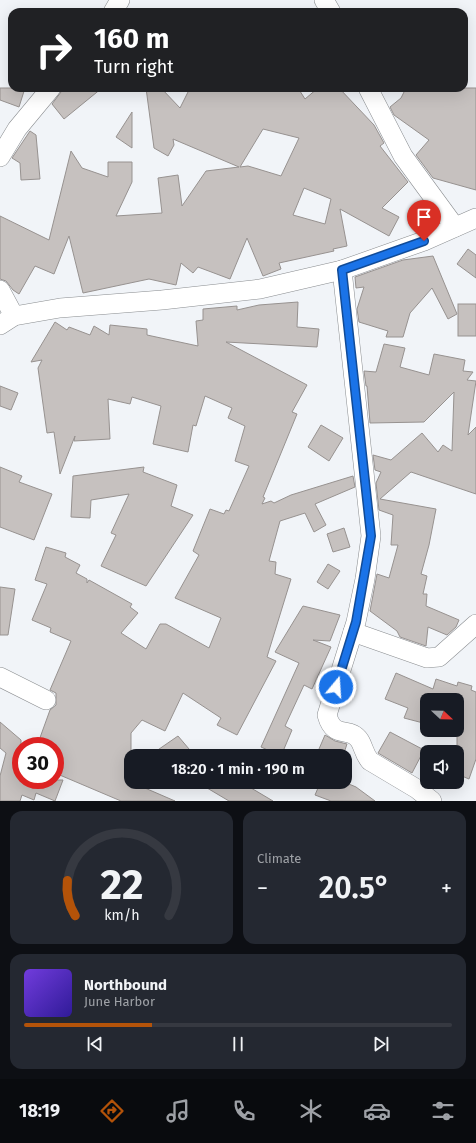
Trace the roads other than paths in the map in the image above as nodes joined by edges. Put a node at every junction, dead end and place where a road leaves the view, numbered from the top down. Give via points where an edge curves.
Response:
1 (48, 92) edge
2 (370, 92) edge
3 (0, 157) edge
4 (476, 218) edge
5 (455, 227) junction
6 (342, 270) junction
7 (0, 290) edge
8 (6, 319) edge
9 (476, 624) edge
10 (353, 632) junction
11 (0, 677) edge
12 (46, 700) dead end
13 (432, 801) edge

1 - 3 street via 17,129
2 - 5 street via 403,156
4 - 5 street
5 - 6 street via 424,241
6 - 8 street via 260,289 60,308
6 - 10 street via 371,536
7 - 8 street
9 - 10 street via 438,657 427,658
10 - 13 street via 327,715 329,724 337,731 353,734 360,741 370,761
11 - 12 street

